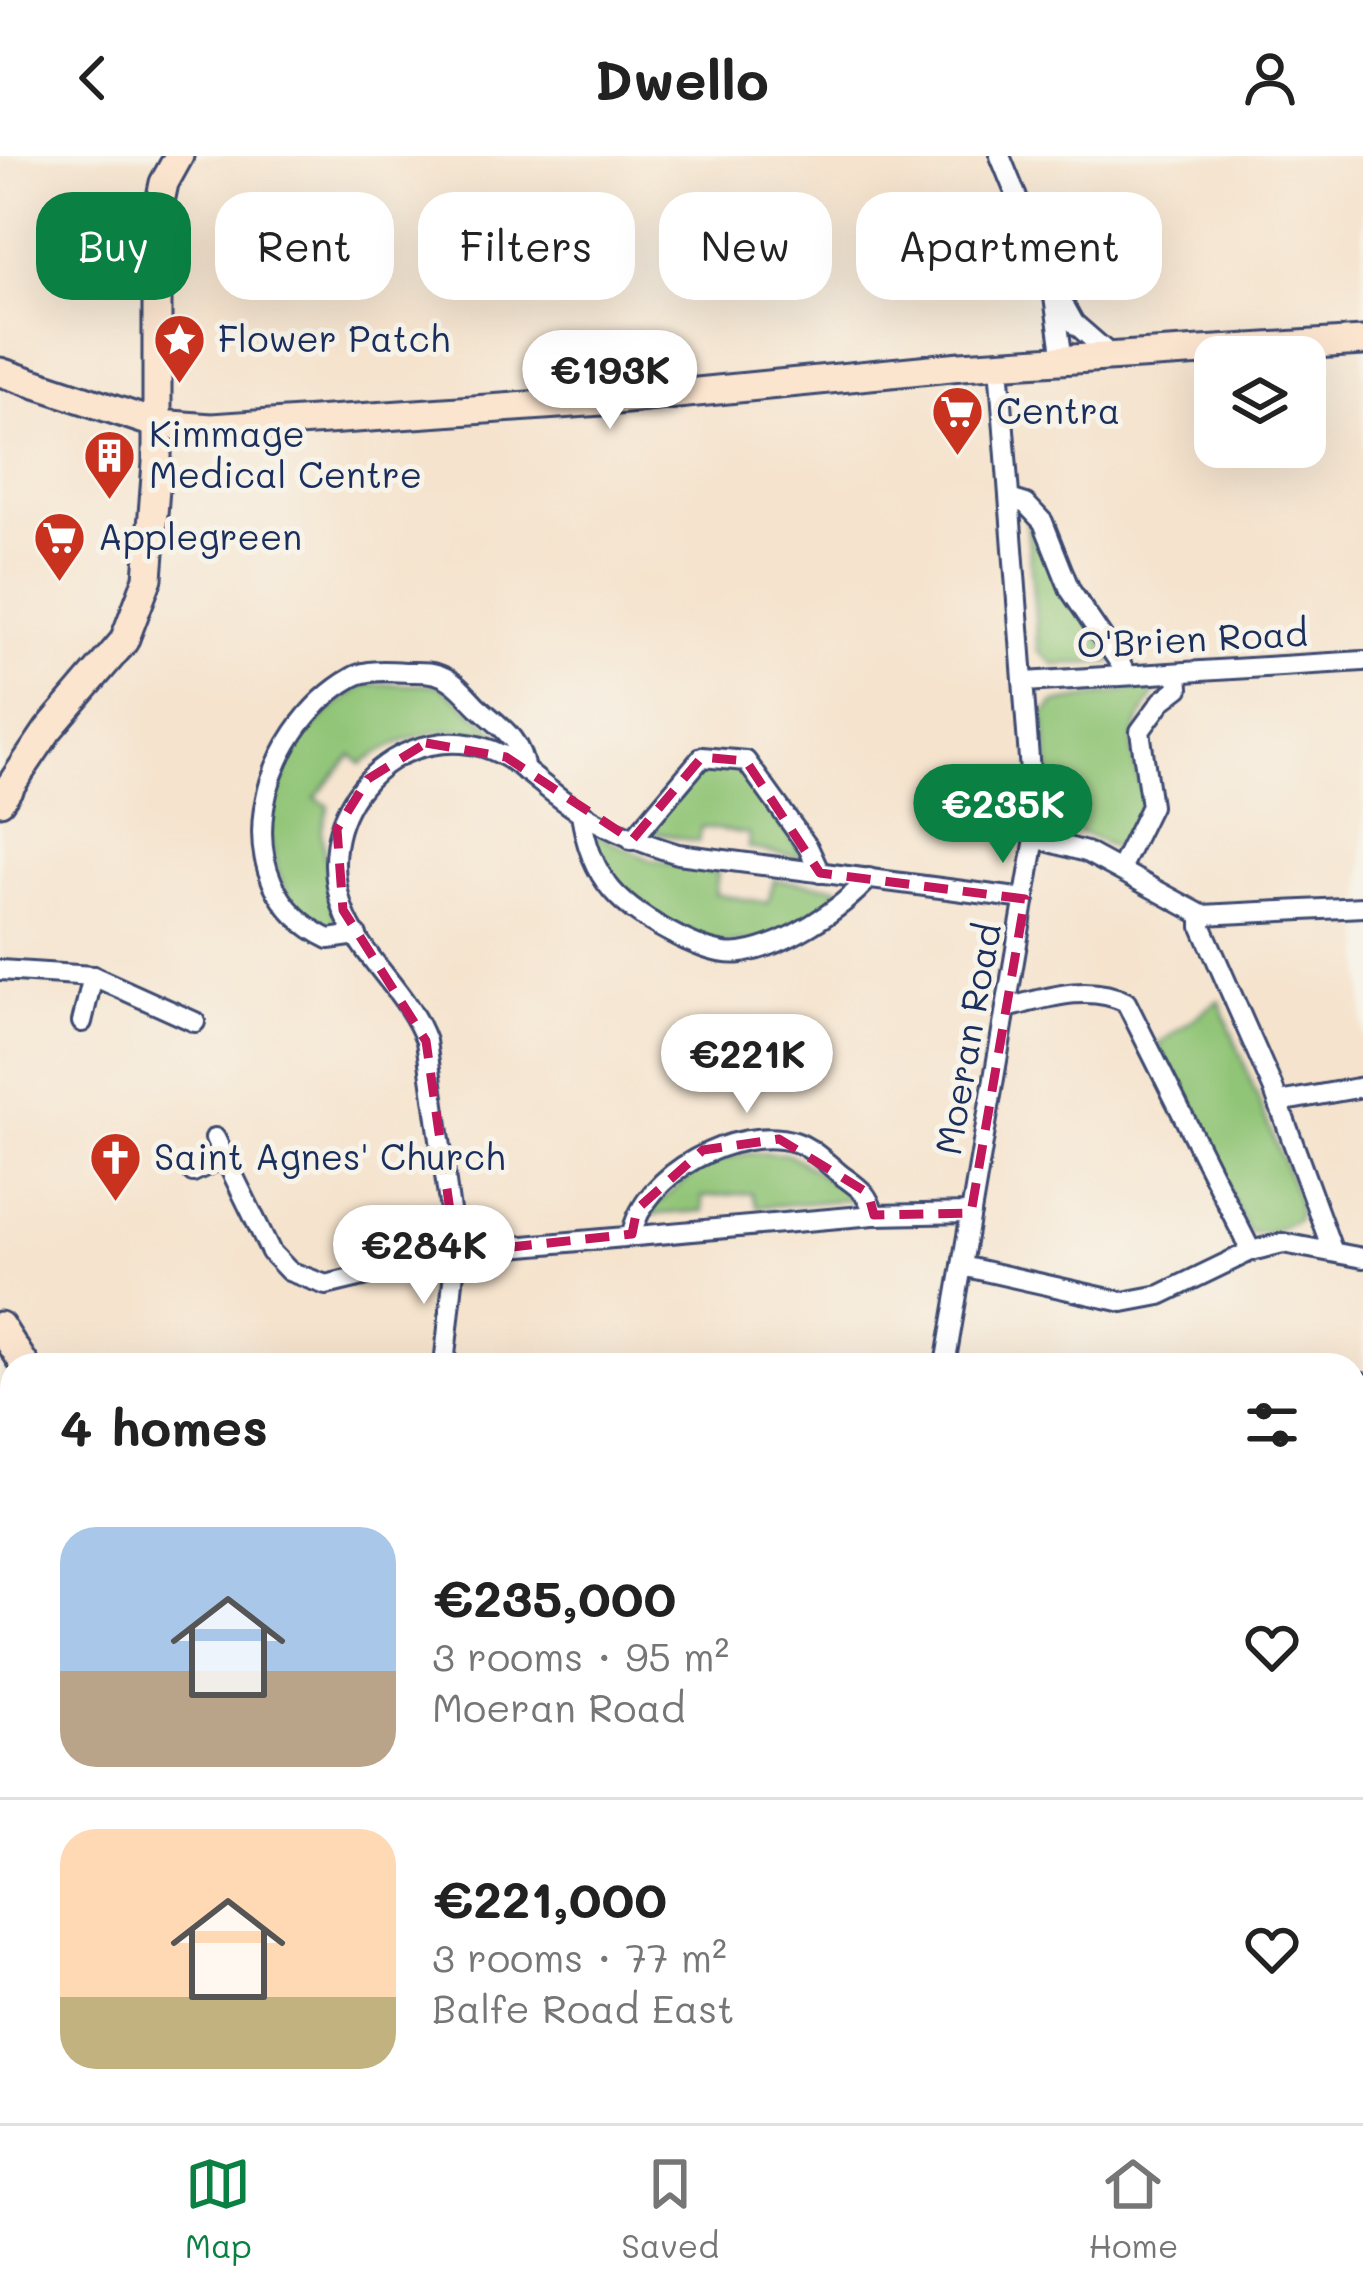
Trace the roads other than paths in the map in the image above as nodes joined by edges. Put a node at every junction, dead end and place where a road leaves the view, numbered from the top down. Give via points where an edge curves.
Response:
1 (179, 156) edge
2 (1000, 156) edge
3 (1015, 192) edge
4 (1054, 300) edge
5 (1061, 300) edge
6 (1363, 340) edge
7 (1113, 357) junction
8 (1063, 360) junction
9 (999, 364) junction
10 (0, 372) edge
11 (157, 424) junction
12 (1010, 499) junction
13 (1363, 661) edge
14 (1178, 673) junction
15 (1128, 675) junction
16 (1025, 682) junction
17 (525, 771) junction
18 (0, 801) edge
19 (580, 813) junction
20 (1035, 838) junction
21 (632, 840) junction
22 (1120, 869) junction
23 (820, 874) junction
24 (868, 878) junction
25 (1025, 899) junction
26 (1363, 907) edge
27 (1202, 915) junction
28 (357, 934) junction
29 (0, 970) edge
30 (93, 976) junction
31 (1006, 1007) junction
32 (82, 1022) dead end
33 (195, 1022) dead end
34 (1363, 1088) edge
35 (1279, 1102) junction
36 (215, 1138) dead end
37 (225, 1157) junction
38 (193, 1172) dead end
39 (971, 1213) junction
40 (874, 1215) junction
41 (632, 1234) junction
42 (1251, 1251) junction
43 (1333, 1252) junction
44 (456, 1253) junction
45 (1363, 1258) edge
46 (962, 1266) junction
47 (0, 1326) edge
48 (17, 1353) edge
49 (445, 1353) edge
50 (947, 1353) edge

1 - 11 main road via 157,216
2 - 3 street
4 - 8 street
5 - 7 street via 1074,323
6 - 7 main road
7 - 8 main road
8 - 9 main road
9 - 11 main road via 311,424
9 - 12 street, Moeran Road
10 - 11 main road
11 - 18 main road via 148,578 124,641
12 - 15 street via 1043,522 1070,590
12 - 16 street, Moeran Road
13 - 14 street, O'Brien Road
14 - 15 street, O'Brien Road
14 - 22 street via 1179,688 1140,730 1151,806
15 - 16 street, O'Brien Road
16 - 20 street, Moeran Road
17 - 19 street
17 - 28 street via 463,744 426,743 368,779 337,829 336,875
17 - 28 street via 518,741 430,672 356,674 317,706 276,766 259,821 288,912 329,939
19 - 21 street
19 - 24 street via 596,866 620,904 723,953 778,942
20 - 22 street
20 - 25 street, Moeran Road
21 - 23 street
21 - 23 street via 702,757 746,761
22 - 27 street
23 - 24 street
24 - 25 street
25 - 31 street, Moeran Road
26 - 27 street
27 - 35 street
28 - 44 street via 417,1015 426,1041
29 - 30 street
30 - 32 street
30 - 33 street
31 - 39 street, Moeran Road
31 - 42 street via 1075,992 1126,1002
34 - 35 street
35 - 43 street
36 - 37 street
37 - 38 street
37 - 44 street via 289,1271 326,1285
39 - 40 street
39 - 46 street, Moeran Road
40 - 41 street
40 - 41 street via 868,1193 800,1143 779,1139 703,1150 637,1209
41 - 44 street
42 - 43 street via 1283,1244
42 - 46 street via 1160,1295 1123,1303
43 - 45 street
44 - 49 street
46 - 50 street, Moeran Road
47 - 48 main road

